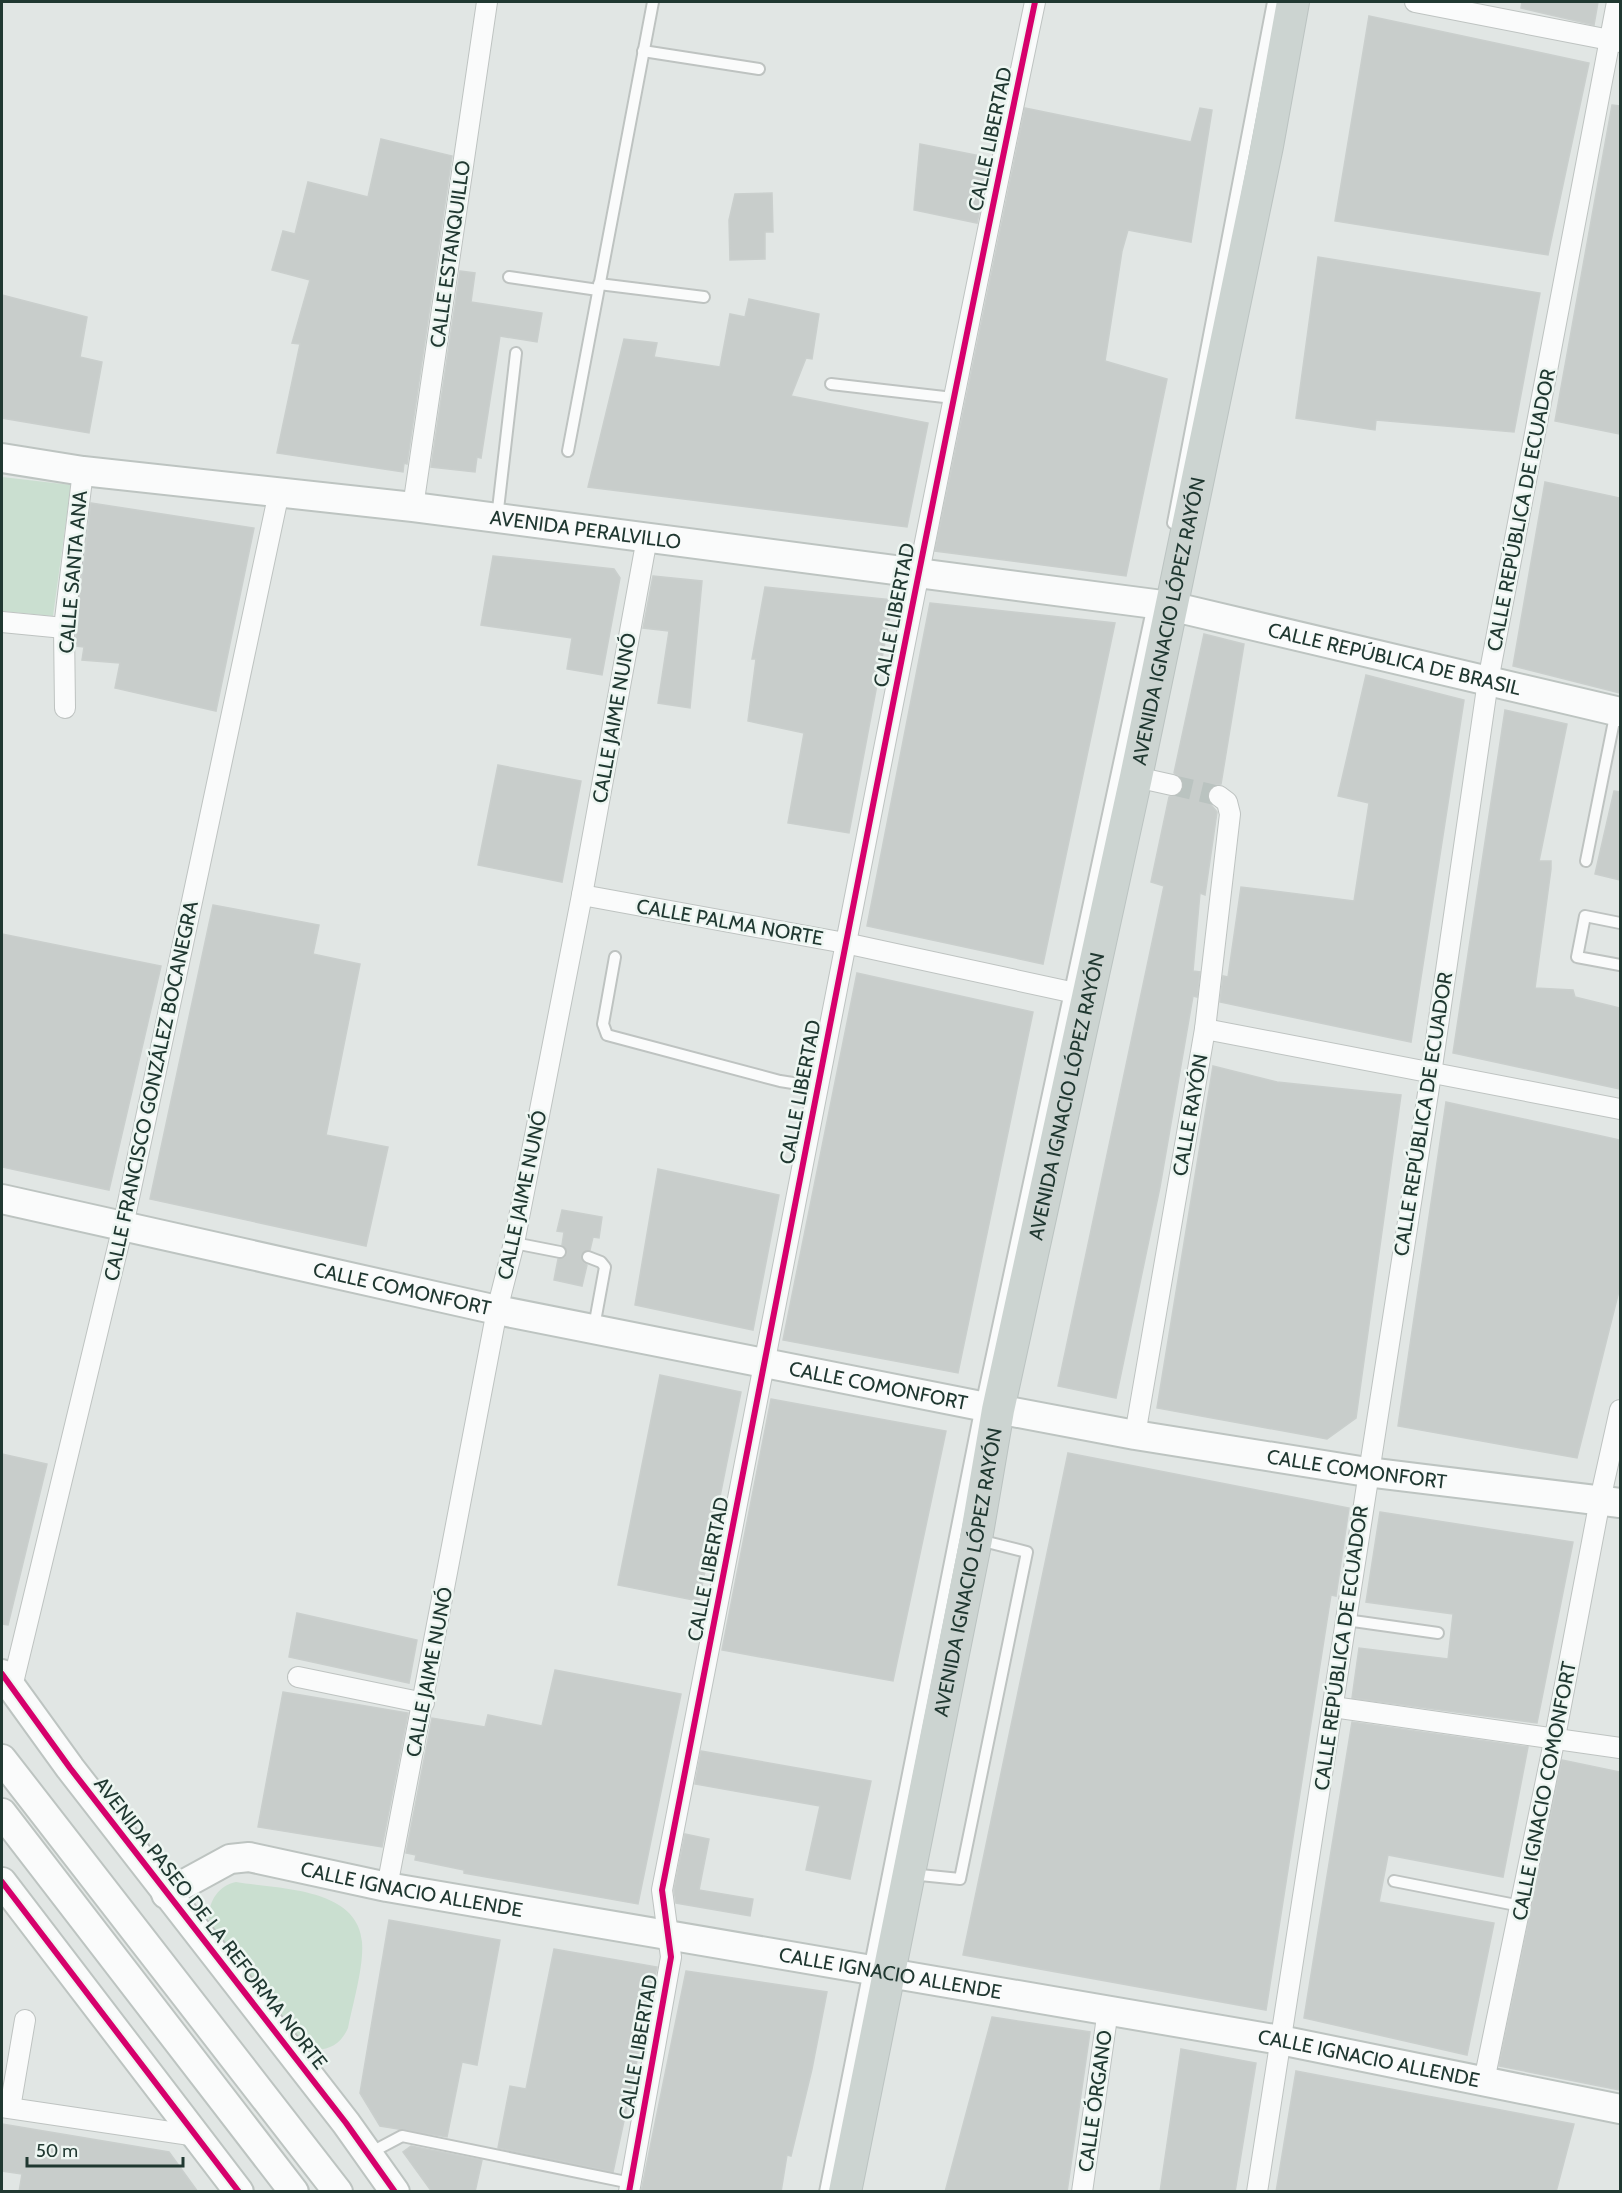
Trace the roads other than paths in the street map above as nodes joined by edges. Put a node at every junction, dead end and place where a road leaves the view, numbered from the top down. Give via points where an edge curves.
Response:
1 (487, 2) edge
2 (653, 2) edge
3 (1035, 2) edge
4 (1272, 2) edge
5 (1293, 2) edge
6 (1415, 2) edge
7 (1617, 2) edge
8 (1615, 41) edge
9 (643, 51) junction
10 (759, 69) dead end
11 (509, 277) dead end
12 (599, 287) junction
13 (704, 297) dead end
14 (516, 353) dead end
15 (831, 384) dead end
16 (952, 398) junction
17 (568, 451) dead end
18 (2, 458) edge
19 (83, 471) junction
20 (279, 492) junction
21 (413, 507) junction
22 (496, 518) junction
23 (1170, 536) dead end
24 (647, 538) junction
25 (920, 573) junction
26 (1160, 601) junction
27 (2, 622) edge
28 (64, 628) junction
29 (1488, 681) junction
30 (65, 708) dead end
31 (1618, 711) edge
32 (1136, 777) junction
33 (1172, 785) tunnel mouth
34 (1219, 796) dead end
35 (1586, 861) dead end
36 (582, 895) junction
37 (1620, 923) edge
38 (845, 943) junction
39 (615, 957) dead end
40 (1620, 966) edge
41 (1080, 994) junction
42 (1205, 1029) junction
43 (1431, 1074) junction
44 (818, 1087) junction
45 (1620, 1109) edge
46 (2, 1199) edge
47 (123, 1226) junction
48 (514, 1243) junction
49 (560, 1252) dead end
50 (588, 1257) dead end
51 (498, 1310) junction
52 (594, 1330) junction
53 (765, 1365) junction
54 (989, 1408) junction
55 (1620, 1410) edge
56 (1135, 1435) junction
57 (1367, 1472) junction
58 (1610, 1502) edge
59 (976, 1539) junction
60 (1346, 1620) junction
61 (1438, 1633) dead end
62 (298, 1677) dead end
63 (7, 1680) edge
64 (424, 1703) junction
65 (1333, 1707) junction
66 (1555, 1737) junction
67 (1620, 1748) edge
68 (2, 1759) edge
69 (2, 1813) edge
70 (907, 1874) junction
71 (1394, 1881) dead end
72 (2, 1882) edge
73 (387, 1887) junction
74 (166, 1894) junction
75 (1521, 1906) junction
76 (669, 1933) junction
77 (878, 1970) junction
78 (1108, 2010) junction
79 (26, 2020) dead end
80 (1280, 2040) junction
81 (1484, 2082) junction
82 (6, 2108) edge
83 (1620, 2109) edge
84 (196, 2136) junction
85 (368, 2154) junction
86 (630, 2187) edge
87 (239, 2192) edge
88 (294, 2192) edge
89 (338, 2192) edge
90 (395, 2192) edge
91 (825, 2192) edge
92 (845, 2192) edge
93 (1082, 2192) edge
94 (1257, 2192) edge

1 - 21 street, CALLE ESTANQUILLO
2 - 9 lane
3 - 16 street, CALLE LIBERTAD
4 - 23 lane
5 - 26 main road, AVENIDA IGNACIO LÓPEZ RAYÓN via 1267,146
6 - 8 street
7 - 8 street, CALLE REPÚBLICA DE ECUADOR
8 - 29 street, CALLE REPÚBLICA DE ECUADOR
9 - 10 lane
9 - 12 lane
11 - 12 lane
12 - 13 lane
12 - 17 lane
14 - 22 lane
15 - 16 lane
16 - 25 street, CALLE LIBERTAD
18 - 19 street, AVENIDA PERALVILLO
19 - 20 street, AVENIDA PERALVILLO
19 - 28 street, CALLE SANTA ANA
20 - 21 street, AVENIDA PERALVILLO
20 - 47 street, CALLE FRANCISCO GONZÁLEZ BOCANEGRA
21 - 22 street, AVENIDA PERALVILLO
22 - 24 street, AVENIDA PERALVILLO
24 - 25 street, AVENIDA PERALVILLO
24 - 36 street, CALLE JAIME NUNÓ
25 - 26 street, AVENIDA PERALVILLO
25 - 38 street, CALLE LIBERTAD
26 - 29 street, CALLE REPÚBLICA DE BRASIL
26 - 32 main road, AVENIDA IGNACIO LÓPEZ RAYÓN
26 - 41 lane
27 - 28 street
28 - 30 street, CALLE SANTA ANA
29 - 31 street, CALLE REPÚBLICA DE BRASIL
29 - 43 street, CALLE REPÚBLICA DE ECUADOR
31 - 35 lane
32 - 33 street
32 - 41 main road, AVENIDA IGNACIO LÓPEZ RAYÓN
34 - 42 street, CALLE RAYÓN via 1227,802 1230,814
36 - 38 street, CALLE PALMA NORTE
36 - 48 street, CALLE JAIME NUNÓ
37 - 40 lane via 1585,916 1577,957
38 - 41 street, CALLE PALMA NORTE
38 - 44 street, CALLE LIBERTAD
39 - 44 lane via 603,1024 607,1035 780,1081
41 - 54 main road, AVENIDA IGNACIO LÓPEZ RAYÓN
42 - 43 street
42 - 56 street, CALLE RAYÓN
43 - 45 street
43 - 57 street, CALLE REPÚBLICA DE ECUADOR
44 - 53 street, CALLE LIBERTAD
46 - 47 street, CALLE COMONFORT
47 - 51 street, CALLE COMONFORT
47 - 63 street, CALLE FRANCISCO GONZÁLEZ BOCANEGRA
48 - 49 lane
48 - 51 street, CALLE JAIME NUNÓ
50 - 52 lane via 604,1267
51 - 52 street, CALLE COMONFORT
51 - 64 street, CALLE JAIME NUNÓ
52 - 53 street, CALLE COMONFORT
53 - 54 street, CALLE COMONFORT
53 - 76 street, CALLE LIBERTAD via 662,1890
54 - 56 street, CALLE COMONFORT
54 - 59 main road, AVENIDA IGNACIO LÓPEZ RAYÓN
54 - 77 lane
55 - 58 street, CALLE IGNACIO COMONFORT
56 - 57 street, CALLE COMONFORT
57 - 58 street, CALLE COMONFORT
57 - 60 street, CALLE REPÚBLICA DE ECUADOR
58 - 66 street, CALLE IGNACIO COMONFORT
59 - 70 main road, AVENIDA IGNACIO LÓPEZ RAYÓN
59 - 70 lane via 1027,1552 960,1879
60 - 61 lane
60 - 65 street, CALLE REPÚBLICA DE ECUADOR
62 - 64 street
63 - 74 street, AVENIDA PASEO DE LA REFORMA NORTE
64 - 73 street, CALLE JAIME NUNÓ
65 - 66 street
65 - 80 street, CALLE REPÚBLICA DE ECUADOR
66 - 67 street
66 - 75 street, CALLE IGNACIO COMONFORT
68 - 89 street
69 - 88 street
70 - 77 main road, AVENIDA IGNACIO LÓPEZ RAYÓN
71 - 75 lane
72 - 84 street
73 - 74 street, CALLE IGNACIO ALLENDE via 249,1857 230,1859
73 - 76 street, CALLE IGNACIO ALLENDE
74 - 85 street, AVENIDA PASEO DE LA REFORMA NORTE
75 - 81 street, CALLE IGNACIO COMONFORT
76 - 77 street, CALLE IGNACIO ALLENDE
76 - 86 street, CALLE LIBERTAD via 671,1957
77 - 78 street, CALLE IGNACIO ALLENDE
77 - 91 lane
77 - 92 main road, AVENIDA IGNACIO LÓPEZ RAYÓN
78 - 80 street, CALLE IGNACIO ALLENDE
78 - 93 street, CALLE ÓRGANO
79 - 82 street
80 - 81 street, CALLE IGNACIO ALLENDE
80 - 94 street, CALLE REPÚBLICA DE ECUADOR
81 - 83 street, CALLE IGNACIO ALLENDE
82 - 84 street
84 - 87 street
85 - 86 lane via 402,2136
85 - 90 street, AVENIDA PASEO DE LA REFORMA NORTE

